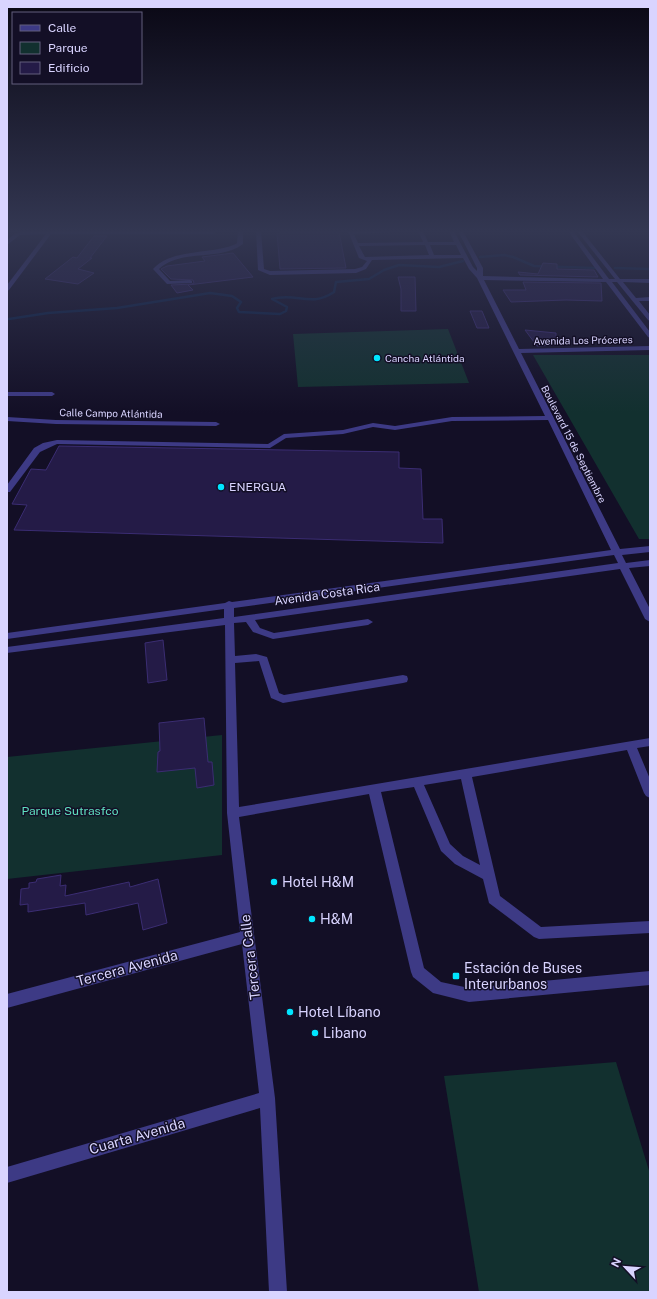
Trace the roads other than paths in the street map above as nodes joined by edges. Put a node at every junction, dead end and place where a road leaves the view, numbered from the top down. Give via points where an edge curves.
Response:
1 (487, 292) edge
2 (616, 292) edge
3 (627, 292) edge
4 (650, 299) edge
5 (634, 300) junction
6 (650, 319) edge
7 (650, 336) edge
8 (650, 348) edge
9 (516, 351) junction
10 (7, 394) edge
11 (52, 394) dead end
12 (550, 418) junction
13 (7, 419) edge
14 (216, 424) dead end
15 (7, 490) edge
16 (650, 549) edge
17 (617, 552) junction
18 (650, 563) edge
19 (623, 566) junction
20 (229, 604) junction
21 (249, 618) junction
22 (650, 619) edge
23 (228, 621) junction
24 (368, 622) dead end
25 (7, 636) edge
26 (7, 650) edge
27 (229, 660) junction
28 (403, 679) dead end
29 (650, 742) edge
30 (630, 744) junction
31 (465, 773) junction
32 (417, 781) junction
33 (374, 789) junction
34 (650, 793) edge
35 (233, 813) junction
36 (489, 876) junction
37 (650, 927) edge
38 (247, 936) junction
39 (650, 978) edge
40 (7, 1001) edge
41 (267, 1098) junction
42 (7, 1175) edge
43 (278, 1292) edge

1 - 9 street, Boulevard 15 de Septiembre
2 - 7 street
3 - 5 street
4 - 5 street
5 - 6 street
8 - 9 street, Avenida Los Próceres
9 - 12 street, Boulevard 15 de Septiembre
10 - 11 street
12 - 15 street via 452,419 400,427 373,425 343,432 284,436 270,446 57,442 37,450
12 - 17 street, Boulevard 15 de Septiembre
13 - 14 street, Calle Campo Atlántida
16 - 17 street, Avenida Costa Rica
17 - 19 street, Boulevard 15 de Septiembre
17 - 20 street, Avenida Costa Rica
18 - 19 street, Avenida Costa Rica
19 - 21 street, Avenida Costa Rica
19 - 22 street, Boulevard 15 de Septiembre
20 - 23 street, Tercera Calle
20 - 25 street, Avenida Costa Rica
21 - 23 street, Avenida Costa Rica
21 - 24 street via 256,630 273,636
23 - 26 street, Avenida Costa Rica
23 - 27 street, Tercera Calle
27 - 28 street via 256,657 263,659 275,694 283,699
27 - 35 street, Tercera Calle
29 - 30 street
30 - 31 street
30 - 34 street
31 - 32 street
31 - 36 street
32 - 33 street
32 - 36 street via 444,847 459,860
33 - 35 street
33 - 39 street via 418,972 438,988 469,996
35 - 38 street, Tercera Calle
36 - 37 street via 494,899 539,933
38 - 40 street, Tercera Avenida
38 - 41 street, Tercera Calle
41 - 42 street, Cuarta Avenida
41 - 43 street, Tercera Calle

